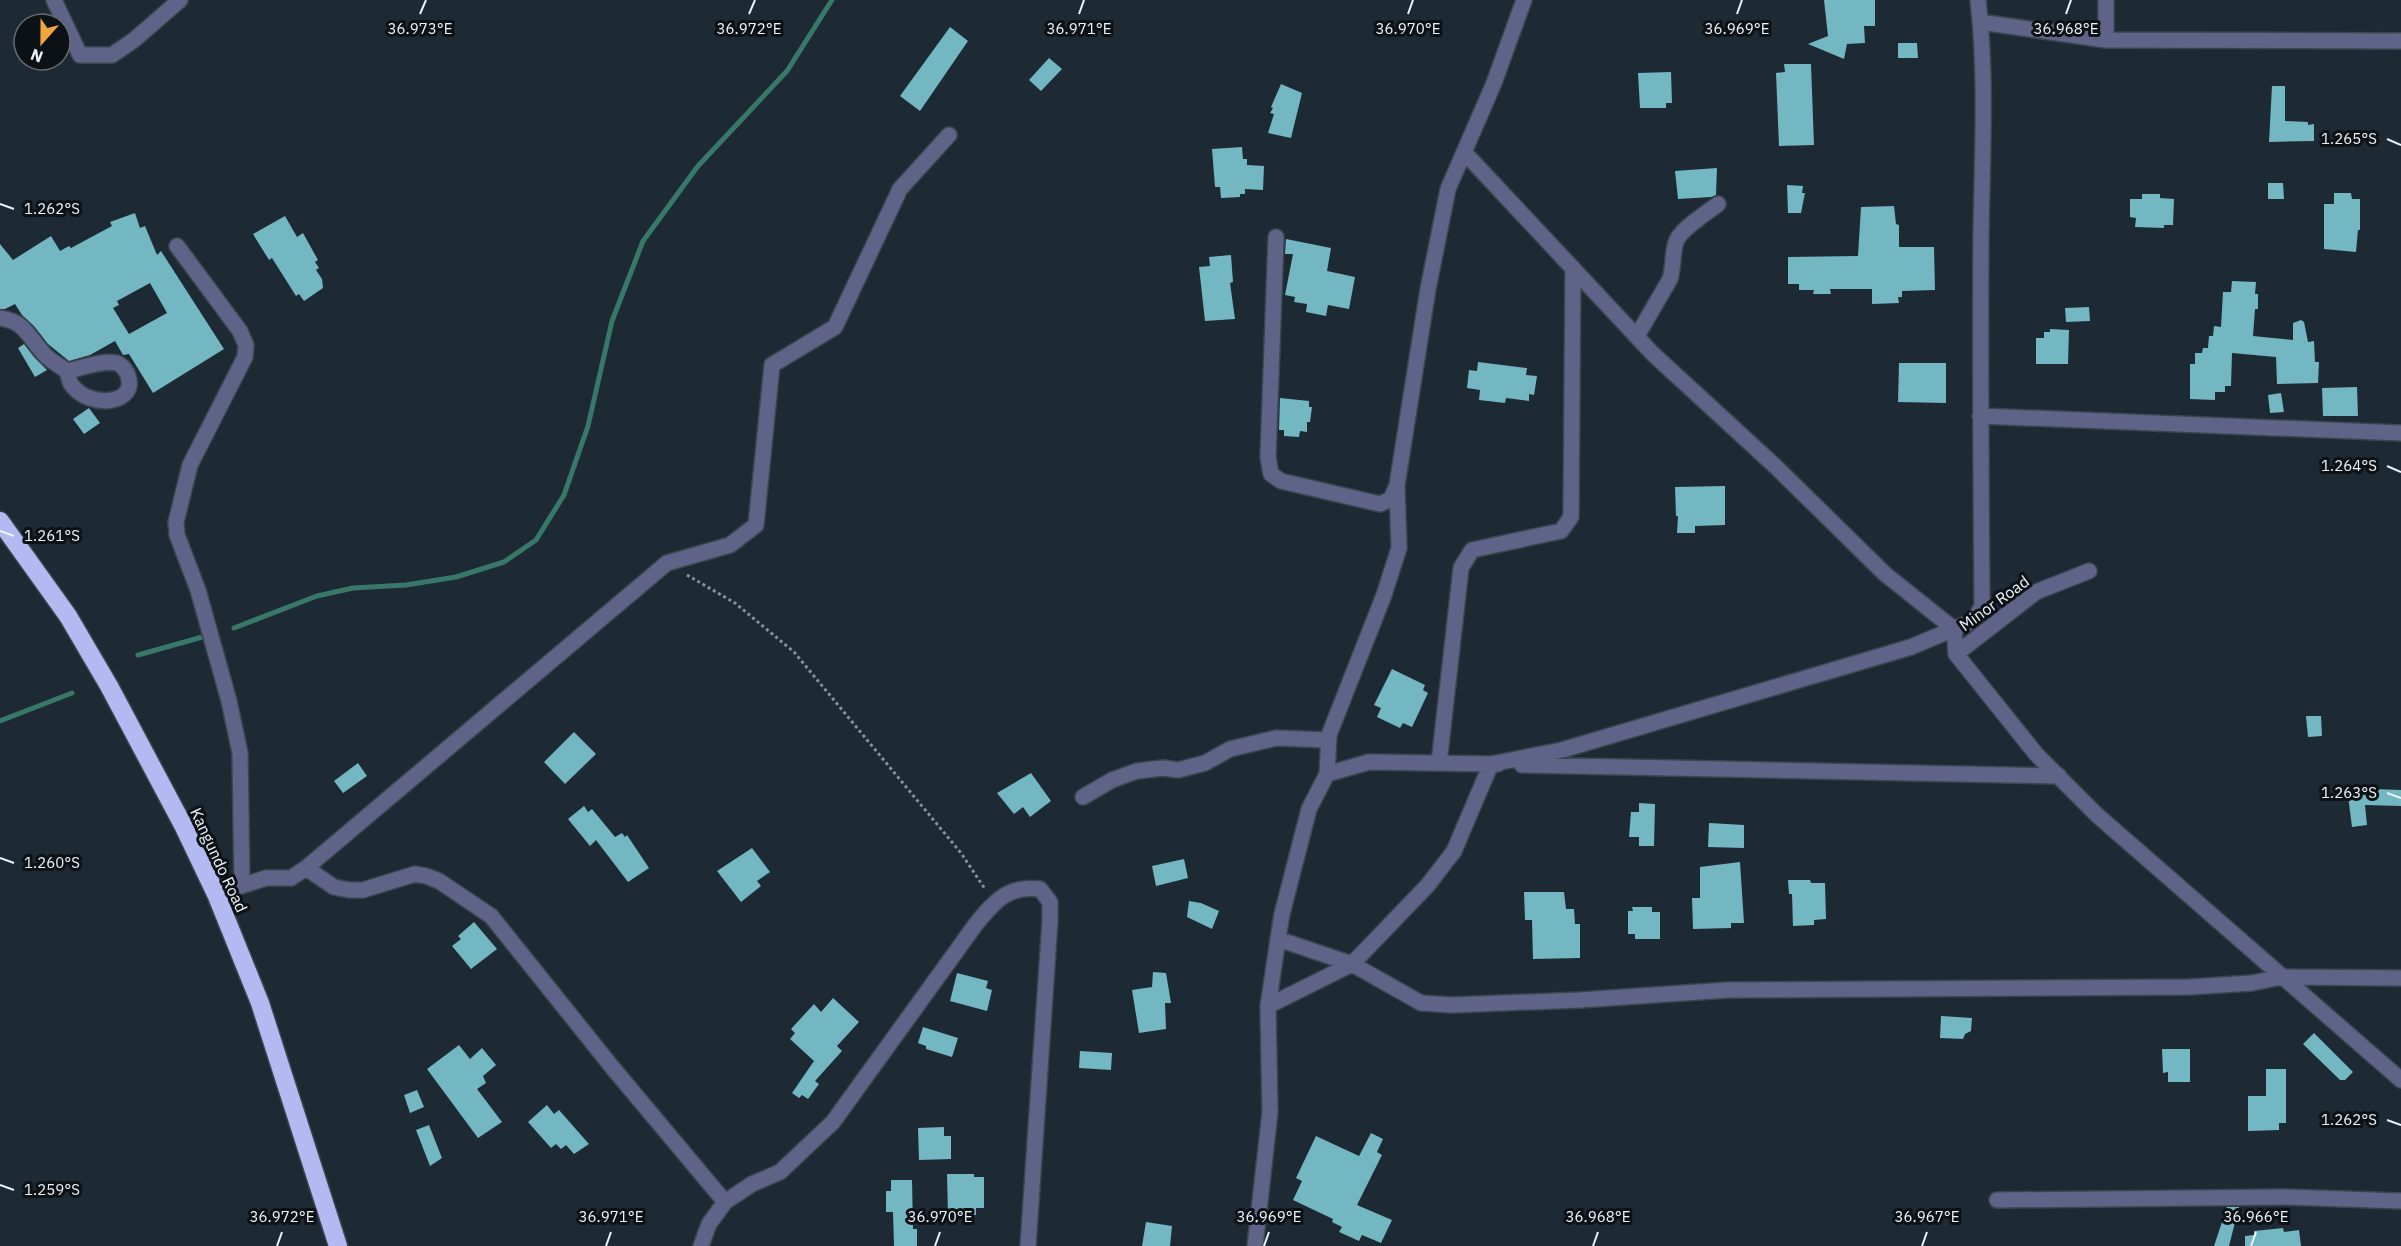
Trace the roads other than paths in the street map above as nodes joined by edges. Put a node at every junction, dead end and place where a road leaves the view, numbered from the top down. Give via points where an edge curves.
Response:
1 (54, 0) edge
2 (180, 0) edge
3 (1524, 0) edge
4 (1978, 0) edge
5 (2106, 0) edge
6 (1980, 22) junction
7 (2106, 40) junction
8 (2401, 41) edge
9 (949, 135) dead end
10 (1464, 152) junction
11 (1718, 204) dead end
12 (1276, 237) dead end
13 (177, 246) dead end
14 (1573, 268) junction
15 (0, 318) edge
16 (1637, 336) junction
17 (67, 371) dead end
18 (1980, 416) junction
19 (2401, 433) edge
20 (1397, 485) junction
21 (0, 521) edge
22 (2089, 571) dead end
23 (1954, 629) junction
24 (1956, 654) junction
25 (1328, 740) junction
26 (1439, 763) junction
27 (1491, 764) junction
28 (1327, 774) junction
29 (2059, 776) junction
30 (1083, 797) dead end
31 (306, 868) junction
32 (242, 884) junction
33 (216, 894) junction
34 (1278, 939) junction
35 (1352, 964) junction
36 (2282, 977) junction
37 (2401, 978) edge
38 (1268, 1006) junction
39 (2401, 1080) edge
40 (1996, 1200) dead end
41 (2401, 1201) edge
42 (725, 1202) junction
43 (338, 1246) edge
44 (701, 1246) edge
45 (1028, 1246) edge
46 (1255, 1246) edge

1 - 2 street via 80,55 112,55
3 - 10 street
4 - 6 street
5 - 7 street
6 - 7 street
6 - 18 street
7 - 8 street
9 - 31 street via 900,189 835,327 772,365 756,525 730,545 667,563
10 - 14 street
10 - 20 street via 1448,189
11 - 16 street via 1677,238 1670,279
12 - 20 street via 1268,457 1271,474 1281,481 1380,504 1391,499
13 - 32 street via 240,331 246,345 246,357 190,465 176,522 226,690 240,753
14 - 16 street
14 - 26 street via 1571,517 1561,531 1472,550 1461,568
15 - 17 street via 21,325 46,356
16 - 23 street via 1885,574
18 - 19 street
18 - 23 street via 1982,606 1975,619
20 - 25 street via 1400,548
21 - 33 highway, Kangundo Road via 68,616 109,686
22 - 24 street, Minor Road via 2036,592
23 - 24 street
23 - 27 street via 1911,647 1584,744
24 - 29 street via 2036,754
25 - 28 street
25 - 30 street via 1276,738 1230,749 1205,763 1178,770 1137,771
26 - 27 street
26 - 28 street via 1369,762
27 - 29 street
27 - 35 street via 1454,851 1428,885
28 - 34 street via 1309,809
29 - 36 street via 2097,815
31 - 32 street via 291,878 266,878
31 - 42 street via 334,887 349,890 363,890 415,874 426,876 491,916
32 - 33 street
33 - 43 highway, Kangundo Road via 260,1004
34 - 35 street
34 - 38 street
35 - 36 street via 1421,1003 1452,1005 1728,990 2190,987
35 - 38 street
36 - 37 street
36 - 39 street
38 - 46 street via 1270,1112
40 - 41 street via 2286,1197
42 - 44 street via 709,1224
42 - 45 street via 752,1184 780,1173 833,1122 994,903 1024,887 1041,889 1050,902

